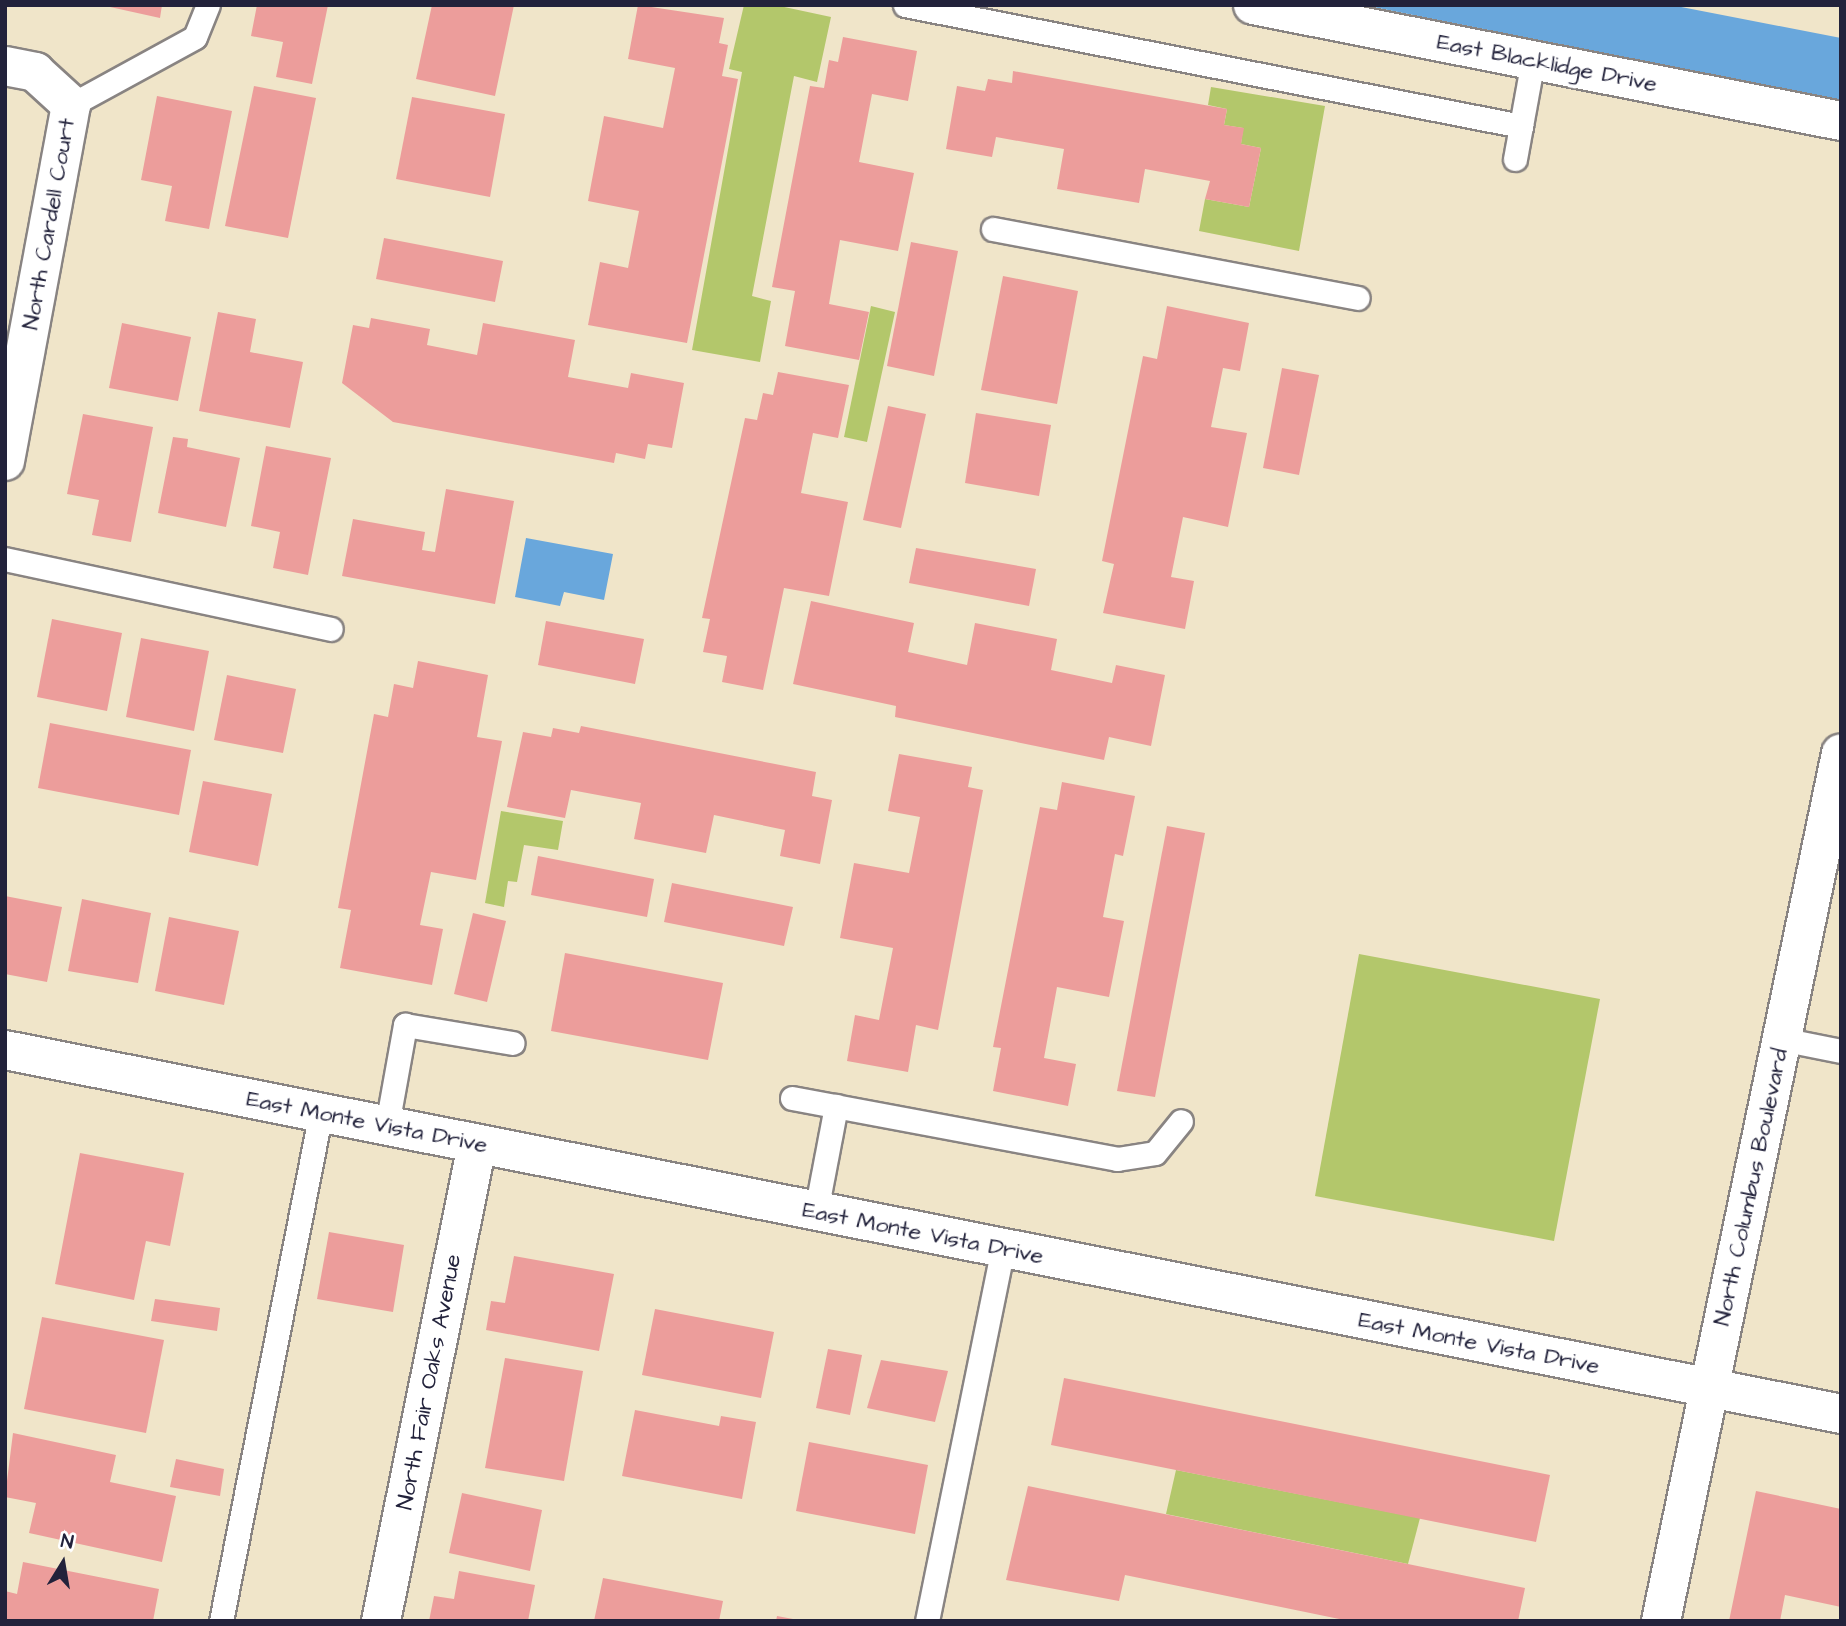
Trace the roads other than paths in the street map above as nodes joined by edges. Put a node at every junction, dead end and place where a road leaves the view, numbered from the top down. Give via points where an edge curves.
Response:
1 (208, 5) edge
2 (905, 5) edge
3 (1253, 5) edge
4 (1533, 60) junction
5 (5, 66) edge
6 (71, 106) junction
7 (1841, 121) edge
8 (1521, 126) junction
9 (1516, 159) dead end
10 (993, 229) dead end
11 (1359, 298) dead end
12 (12, 384) edge
13 (5, 461) edge
14 (5, 559) edge
15 (331, 629) dead end
16 (1841, 753) edge
17 (1781, 1039) junction
18 (513, 1043) dead end
19 (5, 1050) edge
20 (1841, 1051) edge
21 (792, 1098) dead end
22 (836, 1106) junction
23 (321, 1112) junction
24 (1181, 1121) dead end
25 (387, 1125) junction
26 (477, 1144) junction
27 (816, 1211) junction
28 (1003, 1249) junction
29 (1709, 1388) junction
30 (1841, 1414) edge
31 (221, 1621) edge
32 (381, 1621) edge
33 (927, 1621) edge
34 (1661, 1621) edge

1 - 6 lane via 195,37
2 - 8 lane
3 - 4 street, East Blacklidge Drive
4 - 7 street, East Blacklidge Drive
4 - 8 lane
5 - 6 street, North Cardell Court via 35,72
6 - 12 street, North Cardell Court
8 - 9 lane
10 - 11 lane
12 - 13 street, North Cardell Court
14 - 15 lane
16 - 17 street, North Columbus Boulevard
17 - 20 lane
17 - 29 street, North Columbus Boulevard
18 - 25 lane via 405,1025
19 - 23 street, East Monte Vista Drive
21 - 22 lane
22 - 24 lane via 1117,1159 1155,1153
22 - 27 lane
23 - 25 street, East Monte Vista Drive
23 - 31 lane
25 - 26 street, East Monte Vista Drive
26 - 27 street, East Monte Vista Drive
26 - 32 street, North Fair Oaks Avenue
27 - 28 street, East Monte Vista Drive
28 - 29 street, East Monte Vista Drive
28 - 33 lane
29 - 30 street, East Monte Vista Drive
29 - 34 street, North Columbus Boulevard

